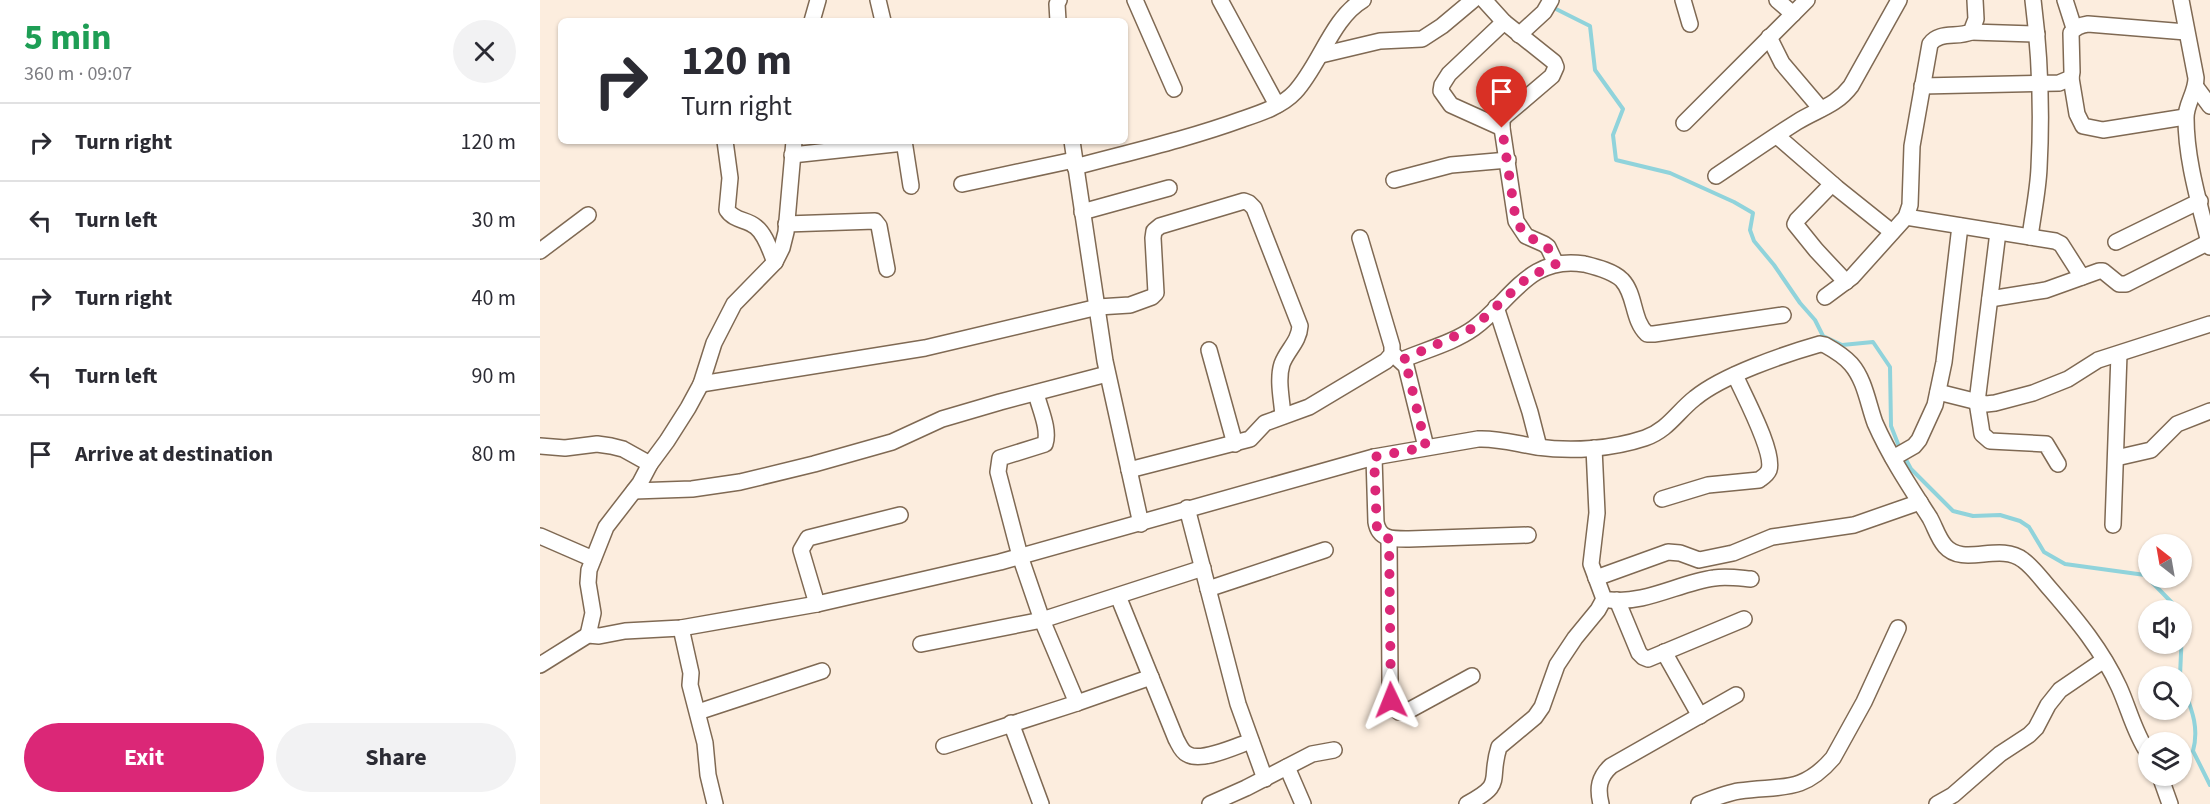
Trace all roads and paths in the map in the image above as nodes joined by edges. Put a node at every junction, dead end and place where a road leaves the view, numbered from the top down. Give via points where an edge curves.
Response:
1 (818, 0) edge
2 (879, 0) edge
3 (1059, 0) edge
4 (1135, 0) edge
5 (1220, 0) edge
6 (1363, 0) edge
7 (1473, 0) edge
8 (1484, 0) edge
9 (1683, 0) edge
10 (1777, 0) edge
11 (1807, 0) edge
12 (1899, 0) edge
13 (1975, 0) edge
14 (2033, 0) edge
15 (2065, 0) edge
16 (2181, 0) edge
17 (1549, 4) edge
18 (1793, 14) junction
19 (814, 18) edge
20 (882, 18) edge
21 (1058, 18) edge
22 (1504, 22) junction
23 (1690, 24) dead end
24 (2074, 28) junction
25 (1971, 32) junction
26 (2186, 32) junction
27 (2037, 34) junction
28 (1519, 35) junction
29 (1769, 37) junction
30 (1321, 55) junction
31 (2071, 78) junction
32 (2039, 84) junction
33 (1922, 86) junction
34 (2196, 87) junction
35 (1174, 89) dead end
36 (1277, 105) junction
37 (2210, 106) edge
38 (1821, 109) junction
39 (2186, 117) junction
40 (1684, 123) dead end
41 (1502, 128) junction
42 (1777, 136) junction
43 (725, 144) edge
44 (867, 144) edge
45 (904, 144) edge
46 (1072, 144) edge
47 (793, 148) edge
48 (1508, 160) junction
49 (1074, 163) junction
50 (1716, 176) dead end
51 (1394, 180) dead end
52 (962, 184) dead end
53 (1832, 184) junction
54 (911, 186) dead end
55 (1169, 188) dead end
56 (2199, 201) junction
57 (1082, 212) junction
58 (588, 215) dead end
59 (1906, 217) junction
60 (786, 224) junction
61 (1960, 226) junction
62 (1892, 232) junction
63 (1998, 232) junction
64 (2209, 236) edge
65 (2030, 237) junction
66 (1360, 238) dead end
67 (2116, 242) dead end
68 (540, 251) edge
69 (775, 262) junction
70 (1556, 264) junction
71 (887, 269) dead end
72 (2082, 277) junction
73 (1846, 282) junction
74 (1825, 297) dead end
75 (1990, 299) junction
76 (1496, 307) junction
77 (1098, 308) junction
78 (1783, 315) dead end
79 (2210, 324) edge
80 (1209, 350) dead end
81 (2119, 354) junction
82 (1397, 357) junction
83 (1107, 374) junction
84 (1735, 375) junction
85 (701, 384) junction
86 (1938, 392) junction
87 (1036, 393) junction
88 (1977, 402) junction
89 (2210, 411) edge
90 (1283, 416) junction
91 (1235, 444) junction
92 (540, 446) edge
93 (1426, 447) junction
94 (1539, 447) junction
95 (1594, 448) junction
96 (1374, 457) junction
97 (1896, 457) junction
98 (2116, 458) junction
99 (650, 464) junction
100 (2058, 464) dead end
101 (1129, 470) junction
102 (634, 491) junction
103 (1662, 499) dead end
104 (1920, 502) junction
105 (1187, 508) junction
106 (900, 515) dead end
107 (1141, 524) junction
108 (2113, 525) dead end
109 (1528, 535) dead end
110 (540, 536) edge
111 (1389, 539) junction
112 (1325, 550) dead end
113 (1020, 556) junction
114 (593, 559) junction
115 (1203, 568) junction
116 (1596, 578) junction
117 (1751, 579) dead end
118 (1208, 589) junction
119 (1118, 596) junction
120 (1610, 600) junction
121 (817, 604) junction
122 (1744, 619) dead end
123 (1042, 620) junction
124 (681, 628) junction
125 (1898, 628) dead end
126 (588, 635) junction
127 (921, 644) dead end
128 (1664, 652) junction
129 (2104, 660) junction
130 (540, 665) edge
131 (822, 671) dead end
132 (1472, 676) dead end
133 (1150, 677) junction
134 (1736, 695) dead end
135 (1077, 703) junction
136 (698, 712) junction
137 (1700, 716) junction
138 (1011, 723) junction
139 (2138, 735) edge
140 (1251, 741) junction
141 (944, 746) dead end
142 (1334, 750) dead end
143 (1287, 767) junction
144 (1264, 779) junction
145 (2164, 786) edge
146 (715, 804) edge
147 (1041, 804) edge
148 (1210, 804) edge
149 (1303, 804) edge
150 (1467, 804) edge
151 (1601, 804) edge
152 (1699, 804) edge
153 (1937, 804) edge
154 (2170, 804) edge

1 - 19 street
2 - 20 street
3 - 21 street
4 - 35 street
5 - 36 street
6 - 30 street via 1347,13
7 - 30 street via 1422,39 1380,40
8 - 22 street
9 - 23 street
10 - 18 street
11 - 18 street
12 - 38 street via 1851,86 1842,97
13 - 25 street via 1976,19
14 - 27 street
15 - 24 street
16 - 26 street
17 - 28 street
18 - 29 street
22 - 28 street
22 - 41 street via 1442,85 1451,105
24 - 26 street via 2088,24
24 - 31 street via 2070,40
25 - 27 street
25 - 33 street via 1933,40
26 - 34 street
27 - 32 street
28 - 41 street via 1554,62 1556,71 1505,116
29 - 38 street via 1782,63
29 - 40 street
30 - 36 street via 1295,93
31 - 32 street
31 - 39 street via 2083,126 2103,130
32 - 33 street
32 - 65 street via 2039,170
33 - 59 street
34 - 37 street
34 - 39 street
36 - 49 street via 1205,132
38 - 42 street
39 - 56 street
41 - 48 street
42 - 50 street
42 - 53 street
43 - 69 street via 730,178 727,210 765,239
44 - 47 street
45 - 54 street
46 - 49 street
47 - 60 street
48 - 51 street via 1451,165
48 - 70 street via 1516,221 1526,236 1548,248
49 - 52 street
49 - 57 street
53 - 62 street
53 - 73 street via 1795,224
55 - 57 street
56 - 64 street
56 - 67 street
57 - 77 street
58 - 68 street
59 - 61 street
59 - 62 street
60 - 69 street
60 - 71 street via 875,221
61 - 63 street
61 - 86 street
62 - 73 street
63 - 65 street
63 - 75 street
64 - 72 street via 2127,284 2119,284 2103,271
65 - 72 street via 2061,244
66 - 82 street
69 - 85 street via 734,304 714,343
70 - 76 street via 1527,278
70 - 78 street via 1593,266 1617,276 1629,291 1647,334
72 - 75 street via 2046,290
73 - 74 street
75 - 88 street
76 - 82 street via 1466,332
76 - 94 street
77 - 83 street
77 - 85 street via 925,348
77 - 90 street via 1142,302 1156,293 1153,238 1160,226 1235,203 1250,203 1300,326 1300,334 1281,367
79 - 81 street
80 - 91 street
81 - 88 street via 2098,360 2068,379 2033,393 1995,403
81 - 98 street
82 - 90 street via 1310,407
82 - 93 street via 1408,372
83 - 87 street
83 - 101 street
84 - 95 street via 1695,398 1657,433
84 - 97 street via 1811,346 1825,345 1851,364 1876,423
84 - 103 street via 1766,447 1766,476 1708,485
85 - 99 street
86 - 88 street
86 - 97 street via 1924,432 1914,446
87 - 102 street via 942,420 892,442 740,482
87 - 113 street via 1045,444 1000,458 998,472
88 - 100 street via 1986,438 2046,444
89 - 98 street via 2177,424 2151,450
90 - 91 street via 1265,423 1250,439
91 - 101 street
92 - 99 street via 611,446
93 - 94 street via 1491,438
93 - 96 street
94 - 95 street
95 - 116 street via 1597,513 1591,564
96 - 105 street
96 - 111 street via 1377,530
97 - 104 street
98 - 108 street
99 - 102 street
101 - 107 street
102 - 114 street via 606,527
104 - 116 street via 1854,525 1772,537 1733,554 1699,560 1668,552
104 - 129 street via 1949,550 1958,554 2003,552 2022,559 2082,626
105 - 107 street
105 - 115 street
106 - 121 street via 808,538 801,550
107 - 113 street
109 - 111 street
110 - 114 street
111 - 132 street via 1390,682 1395,708 1406,712
112 - 118 street
113 - 121 street
113 - 123 street
114 - 126 street via 588,583 593,613
115 - 118 street
115 - 119 street
116 - 120 street
117 - 120 street via 1714,578 1640,599
118 - 140 street
119 - 123 street
119 - 133 street
120 - 128 street via 1643,657
120 - 150 street via 1575,638 1557,665 1535,717 1499,747 1491,788
121 - 124 street
122 - 128 street
123 - 127 street
123 - 135 street
124 - 126 street
124 - 136 street
125 - 152 street via 1864,702 1827,765 1792,787 1739,791
126 - 130 street
128 - 137 street
129 - 139 street
129 - 153 street via 2060,690 2029,735
131 - 136 street
133 - 135 street
133 - 140 street via 1186,754 1208,755
134 - 137 street
135 - 138 street
136 - 146 street
137 - 151 street via 1611,766 1598,786
138 - 141 street
138 - 147 street
140 - 144 street
142 - 143 street via 1312,754
143 - 144 street
143 - 149 street
144 - 148 street
145 - 154 street

